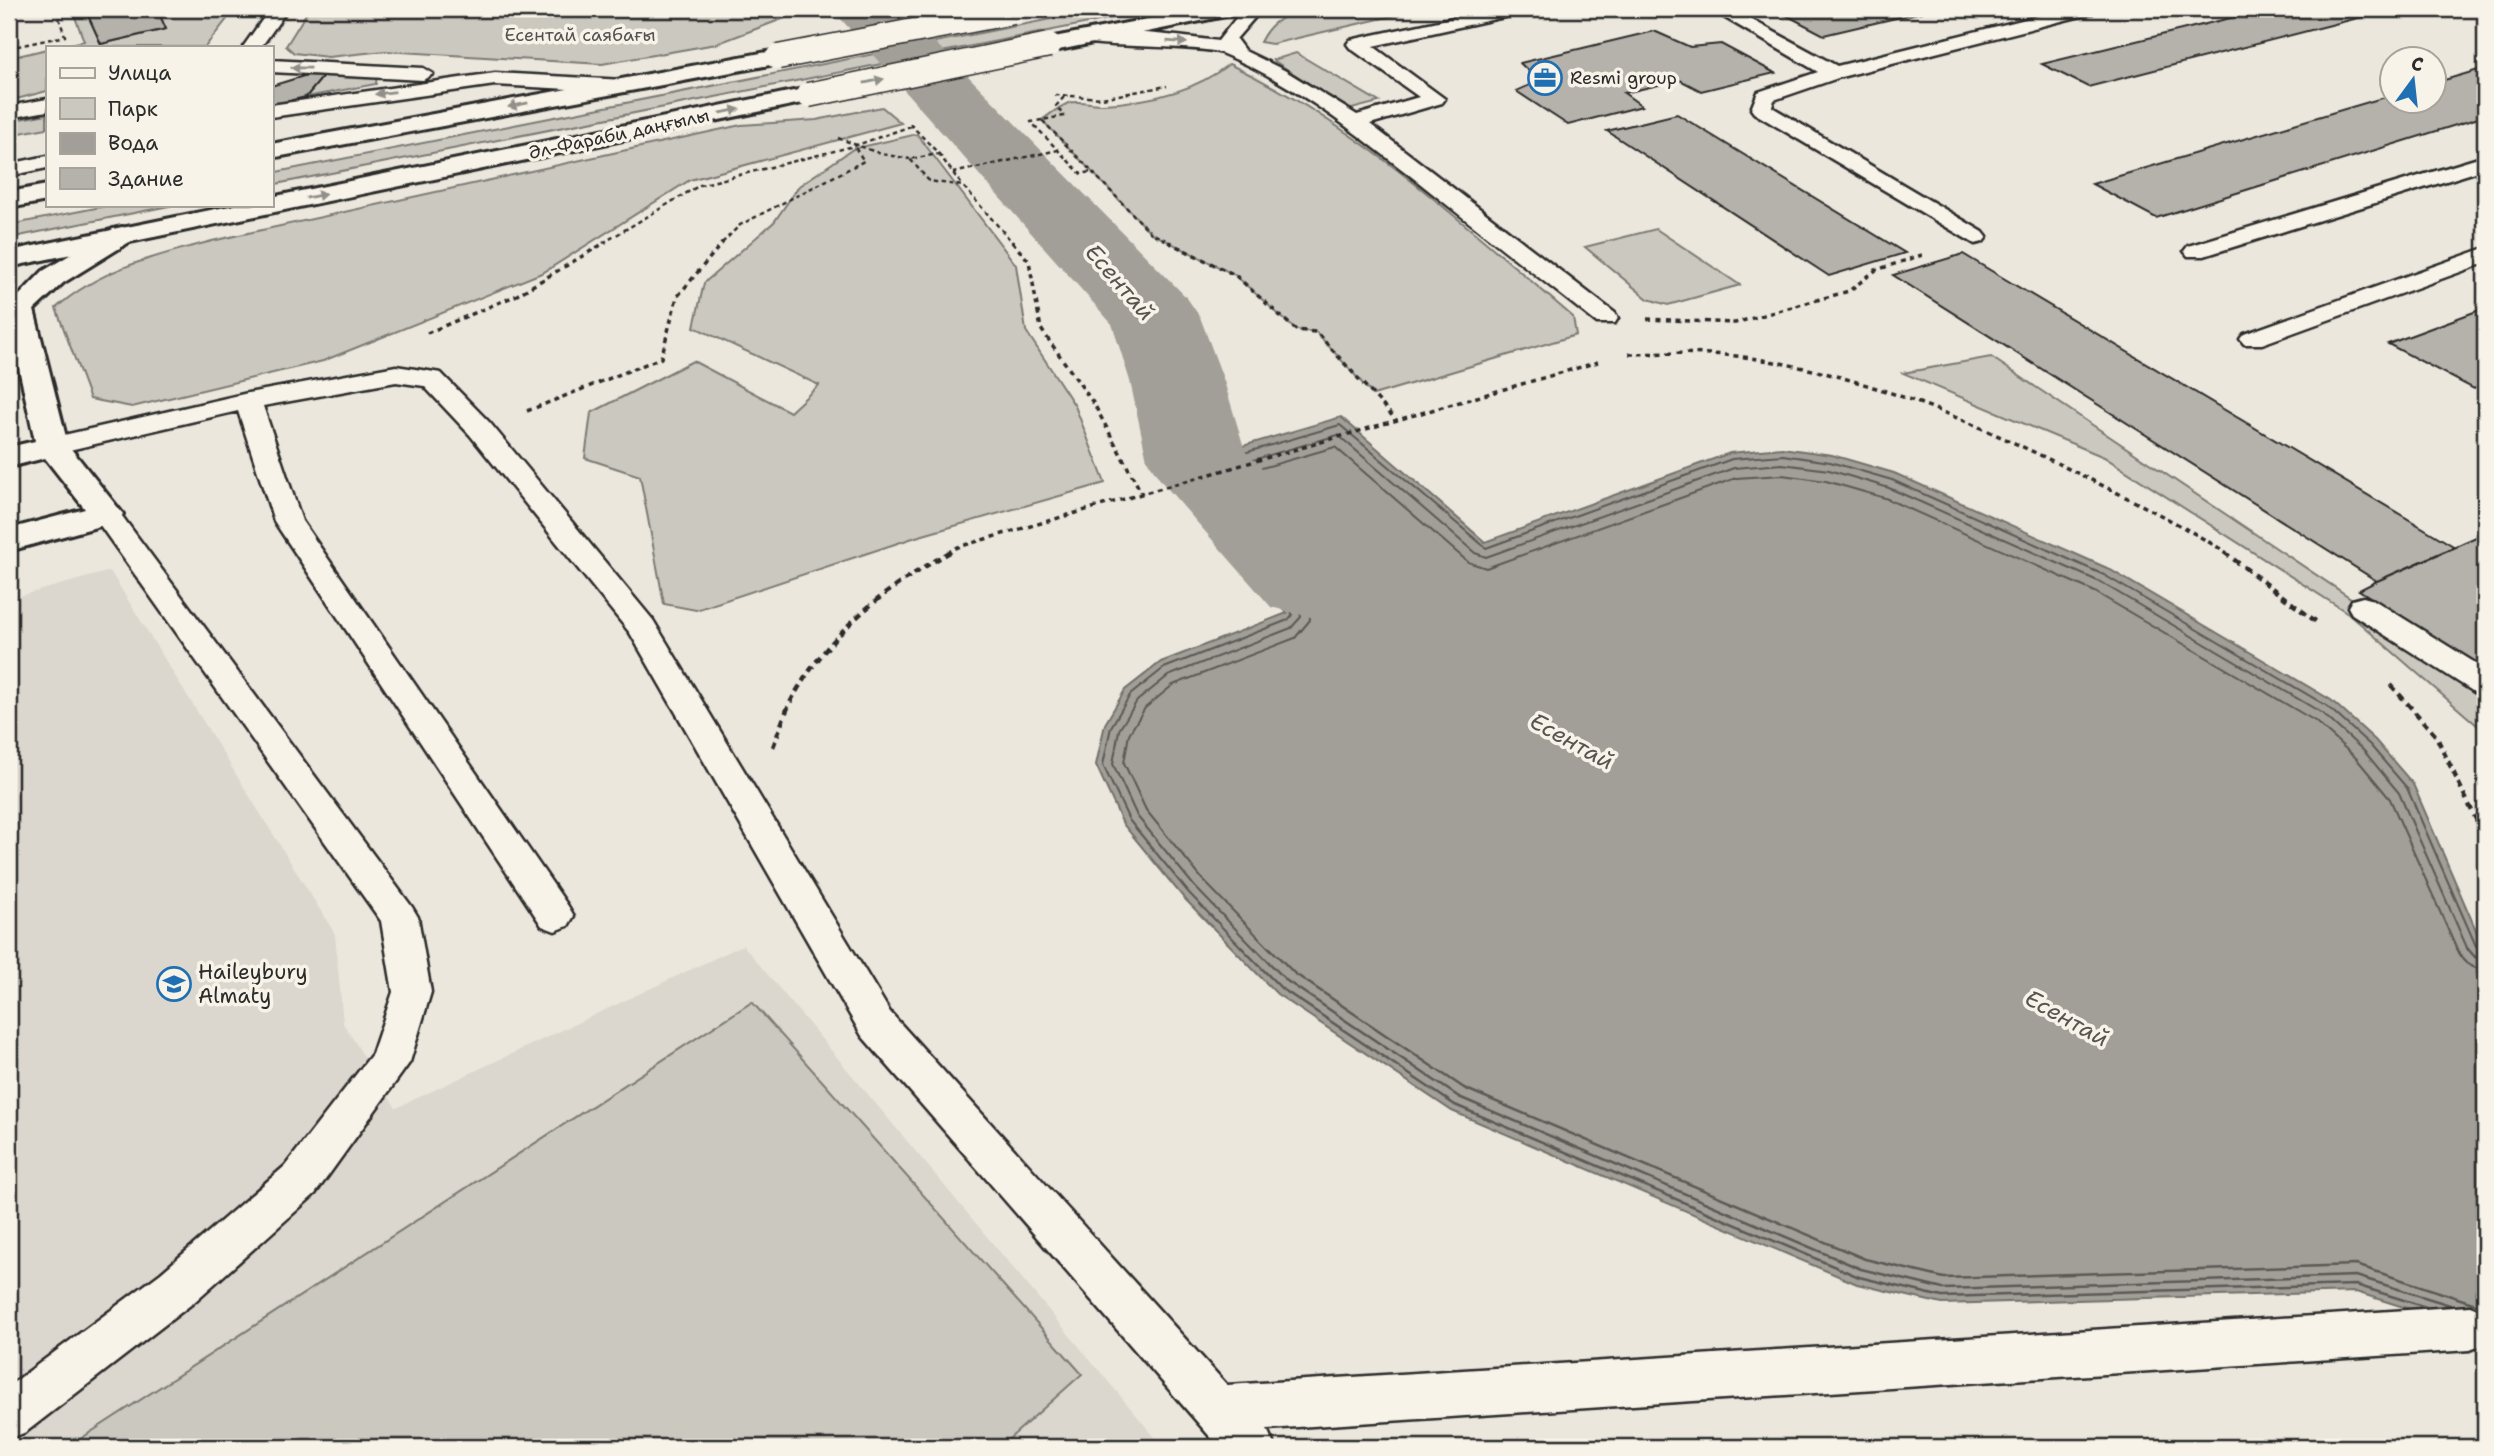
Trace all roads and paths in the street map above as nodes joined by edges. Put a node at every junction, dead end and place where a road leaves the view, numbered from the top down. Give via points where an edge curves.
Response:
1 (35, 9) edge
2 (56, 9) edge
3 (279, 9) edge
4 (1230, 9) edge
5 (1253, 9) edge
6 (1518, 9) edge
7 (1719, 9) edge
8 (2087, 9) edge
9 (1021, 10) edge
10 (9, 14) edge
11 (1084, 38) junction
12 (252, 46) edge
13 (9, 48) edge
14 (1238, 54) junction
15 (273, 66) edge
16 (1834, 73) junction
17 (495, 79) junction
18 (1176, 84) dead end
19 (624, 86) junction
20 (46, 105) edge
21 (273, 111) edge
22 (9, 112) edge
23 (904, 117) dead end
24 (1041, 120) junction
25 (1354, 122) junction
26 (911, 126) junction
27 (833, 136) dead end
28 (853, 146) junction
29 (1058, 150) junction
30 (273, 151) edge
31 (46, 153) edge
32 (939, 154) junction
33 (910, 159) junction
34 (9, 161) edge
35 (46, 162) edge
36 (2485, 162) edge
37 (9, 170) edge
38 (1091, 172) junction
39 (953, 173) junction
40 (963, 186) junction
41 (46, 193) edge
42 (9, 200) edge
43 (273, 204) edge
44 (264, 206) edge
45 (122, 235) junction
46 (1975, 237) joint
47 (2196, 251) dead end
48 (2485, 256) edge
49 (9, 259) edge
50 (14, 308) edge
51 (1606, 318) junction
52 (2253, 339) dead end
53 (1622, 355) junction
54 (396, 374) junction
55 (248, 401) junction
56 (1396, 421) junction
57 (480, 429) junction
58 (52, 446) junction
59 (9, 457) edge
60 (1142, 494) junction
61 (106, 514) junction
62 (9, 540) edge
63 (2363, 607) dead end
64 (2329, 632) dead end
65 (2390, 684) dead end
66 (2485, 684) edge
67 (750, 807) junction
68 (2485, 838) edge
69 (555, 916) dead end
70 (2470, 1328) dead end
71 (1216, 1409) junction
72 (9, 1415) edge
73 (1251, 1447) edge

1 - 10 path
2 - 13 path via 65,36
3 - 12 lane
4 - 11 main road, Әл-Фараби даңғылы
5 - 14 lane via 1226,39
6 - 25 lane via 1357,44 1435,99
7 - 16 lane
8 - 16 lane
9 - 19 main road, bridge
11 -> 14 lane via 1204,44
43 -> 11 main road, Әл-Фараби даңғылы, bridge
14 - 25 lane
17 -> 15 lane
16 - 46 lane via 1765,96 1761,109
17 - 19 lane
17 -> 21 lane
18 - 24 path via 1102,98 1064,97 1056,106 1064,116
19 -> 30 main road
20 - 22 lane
23 - 26 path
24 - 29 path via 1031,122
24 - 38 path
25 - 51 lane
26 - 28 path
26 - 32 path
27 - 28 path
28 - 33 path
28 - 54 path via 700,185 517,295 428,331
28 - 57 path via 864,161 740,225 711,254 677,297 661,358
29 - 38 path via 1081,174
29 - 39 path
31 - 34 lane
32 - 33 path
32 - 39 path
33 - 40 path via 929,181
35 - 37 lane
36 - 47 lane
38 - 56 path via 1151,233 1235,275 1296,330 1316,332
39 - 40 path
40 - 60 path via 1029,261 1041,329 1094,404
41 - 42 main road
45 -> 44 main road, Әл-Фараби даңғылы, bridge
45 - 49 main road, Әл-Фараби даңғылы
45 - 50 main road
46 - 51 path via 1876,271 1849,291 1735,323
48 - 52 lane
50 - 58 main road
51 - 53 path
53 - 56 path
53 - 64 path via 1672,350 1797,365 1911,401 2023,446 2158,514 2245,566
54 - 55 lane
54 - 57 lane via 432,379
55 - 58 lane
55 - 69 lane via 288,521
56 - 60 path
57 - 67 lane via 642,627
58 - 59 main road
58 - 61 main road
60 - 67 path via 958,547 897,582 830,641 794,694
61 - 62 main road
61 - 72 lane via 399,917 412,992 390,1062 300,1180 177,1288
63 - 66 lane
65 - 68 path via 2436,736
67 - 71 lane via 876,1024
70 - 71 lane
71 - 73 lane

